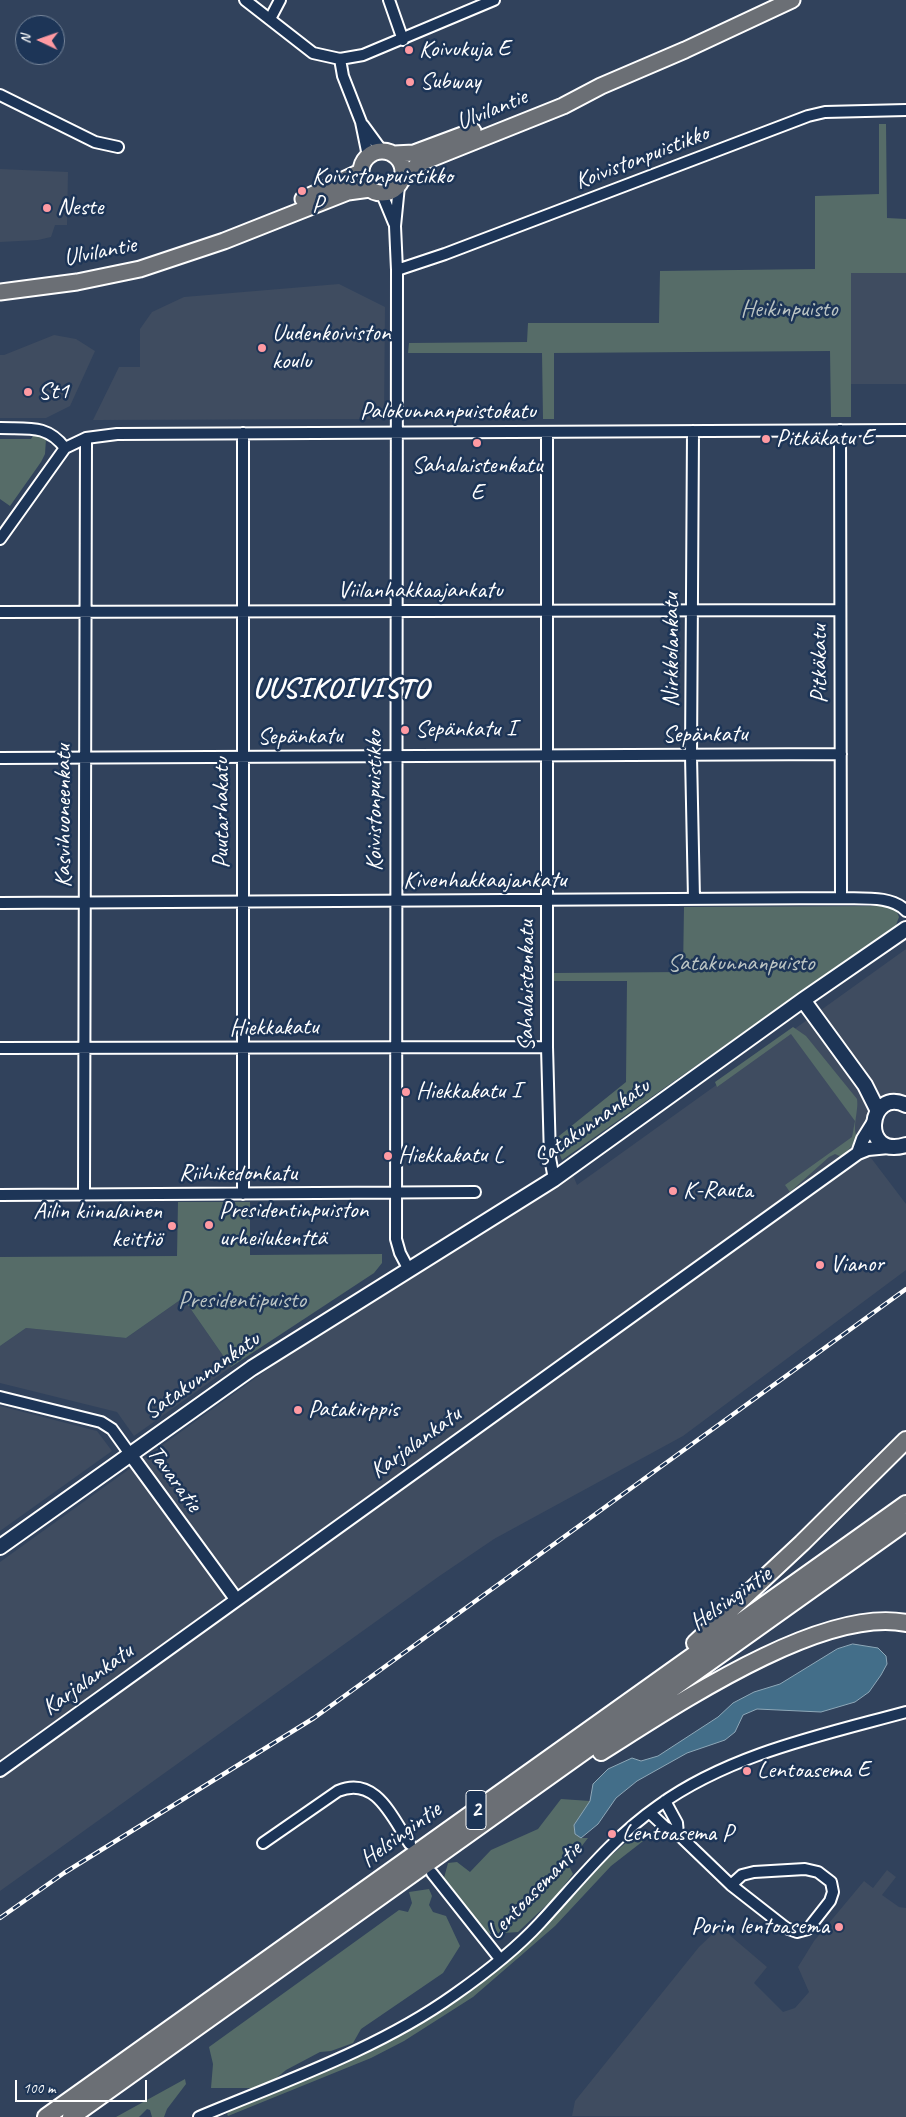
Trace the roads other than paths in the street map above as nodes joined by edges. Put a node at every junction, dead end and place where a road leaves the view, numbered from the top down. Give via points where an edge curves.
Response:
1 (245, 0) edge
2 (280, 0) edge
3 (389, 0) edge
4 (494, 0) edge
5 (792, 0) edge
6 (270, 19) junction
7 (404, 40) junction
8 (340, 59) junction
9 (601, 86) junction
10 (0, 95) edge
11 (906, 110) edge
12 (361, 122) junction
13 (118, 147) dead end
14 (388, 152) junction
15 (368, 156) junction
16 (360, 172) junction
17 (400, 183) junction
18 (376, 192) junction
19 (395, 226) junction
20 (169, 259) junction
21 (398, 270) junction
22 (0, 282) edge
23 (40, 286) junction
24 (0, 292) edge
25 (0, 428) edge
26 (840, 430) junction
27 (906, 430) edge
28 (693, 431) junction
29 (547, 432) junction
30 (243, 433) junction
31 (396, 433) junction
32 (86, 438) junction
33 (65, 448) junction
34 (0, 539) edge
35 (692, 609) junction
36 (396, 610) junction
37 (840, 610) junction
38 (244, 611) junction
39 (548, 611) junction
40 (0, 612) edge
41 (86, 612) junction
42 (840, 754) junction
43 (396, 756) junction
44 (547, 756) junction
45 (691, 756) junction
46 (0, 758) edge
47 (85, 758) junction
48 (242, 758) junction
49 (841, 898) junction
50 (694, 899) junction
51 (395, 901) junction
52 (547, 901) junction
53 (242, 902) junction
54 (0, 903) edge
55 (84, 903) junction
56 (906, 911) edge
57 (906, 929) edge
58 (803, 1000) junction
59 (396, 1046) junction
60 (547, 1047) junction
61 (0, 1048) edge
62 (83, 1048) junction
63 (243, 1048) junction
64 (905, 1104) edge
65 (880, 1112) junction
66 (900, 1147) edge
67 (858, 1153) junction
68 (554, 1179) junction
69 (475, 1192) dead end
70 (396, 1193) junction
71 (243, 1194) junction
72 (0, 1195) edge
73 (84, 1195) junction
74 (409, 1270) junction
75 (0, 1397) edge
76 (906, 1440) edge
77 (130, 1454) junction
78 (906, 1504) edge
79 (906, 1522) edge
80 (0, 1547) edge
81 (236, 1599) junction
82 (906, 1623) edge
83 (624, 1703) junction
84 (906, 1712) edge
85 (0, 1770) edge
86 (665, 1801) junction
87 (650, 1813) junction
88 (486, 1822) junction
89 (678, 1834) junction
90 (263, 1843) dead end
91 (410, 1844) dead end
92 (432, 1873) dead end
93 (731, 1885) junction
94 (500, 1959) junction
95 (46, 2117) edge
96 (71, 2117) edge
97 (199, 2117) edge

1 - 6 street
2 - 6 street
3 - 7 street
4 - 7 street
5 - 9 main road, Ulvilantie
6 - 8 street via 313,53
7 - 8 street via 363,55
8 - 12 street via 343,76
9 - 14 main road, Ulvilantie via 414,153
9 - 17 main road, Ulvilantie via 563,106 418,164
10 - 13 street via 95,142
11 - 21 street, Koivistonpuistikko via 854,110 808,116
12 - 14 street
12 - 15 street
14 - 15 main road via 375,152
14 - 17 main road via 401,162 404,170
15 - 16 main road
16 - 18 main road via 362,180
16 - 20 main road, Ulvilantie
17 - 18 main road via 392,192
17 - 19 street, Koivistonpuistikko
18 - 19 street, Koivistonpuistikko
18 - 20 main road, Ulvilantie via 348,192
19 - 21 street, Koivistonpuistikko
20 - 23 main road, Ulvilantie via 110,277
21 - 31 street, Koivistonpuistikko
22 - 23 main road, Ulvilantie
23 - 24 main road, Ulvilantie
25 - 33 street via 44,430
26 - 27 street, Palokunnanpuistokatu
26 - 28 street, Palokunnanpuistokatu
26 - 37 street, Pitkäkatu
28 - 29 street, Palokunnanpuistokatu
28 - 35 street, Nirkkolankatu
29 - 31 street, Palokunnanpuistokatu
29 - 39 street, Sahalaistenkatu
30 - 31 street, Palokunnanpuistokatu
30 - 32 street, Palokunnanpuistokatu via 117,434
30 - 38 street, Puutarhakatu
31 - 36 street, Koivistonpuistikko
32 - 33 street, Palokunnanpuistokatu
32 - 41 street, Kasvihuoneenkatu
33 - 34 street
35 - 37 street, Viilanhakkaajankatu
35 - 39 street, Viilanhakkaajankatu
35 - 45 street, Nirkkolankatu
36 - 38 street, Viilanhakkaajankatu
36 - 39 street, Viilanhakkaajankatu
36 - 43 street, Koivistonpuistikko
37 - 42 street, Pitkäkatu
38 - 41 street, Viilanhakkaajankatu
38 - 48 street, Puutarhakatu
39 - 44 street, Sahalaistenkatu
40 - 41 street, Viilanhakkaajankatu
41 - 47 street, Kasvihuoneenkatu
42 - 45 street, Sepänkatu
42 - 49 street, Pitkäkatu
43 - 44 street, Sepänkatu
43 - 48 street, Sepänkatu
43 - 51 street, Koivistonpuistikko
44 - 45 street, Sepänkatu
44 - 52 street, Sahalaistenkatu
45 - 50 street, Nirkkolankatu
46 - 47 street, Sepänkatu
47 - 48 street, Sepänkatu
47 - 55 street, Kasvihuoneenkatu
48 - 53 street, Puutarhakatu
49 - 50 street, Kivenhakkaajankatu
49 - 56 street, Kivenhakkaajankatu via 878,899
50 - 52 street, Kivenhakkaajankatu
51 - 52 street, Kivenhakkaajankatu
51 - 53 street, Kivenhakkaajankatu
51 - 59 street, Koivistonpuistikko
52 - 60 street, Sahalaistenkatu
53 - 55 street, Kivenhakkaajankatu
53 - 63 street, Puutarhakatu
54 - 55 street, Kivenhakkaajankatu
55 - 62 street, Kasvihuoneenkatu
57 - 58 main road, Satakunnankatu
58 - 65 main road via 865,1085
58 - 68 main road, Satakunnankatu
59 - 60 street, Hiekkakatu
59 - 63 street, Hiekkakatu
59 - 70 street, Koivistonpuistikko
60 - 68 street, Sahalaistenkatu via 550,1158
61 - 62 street, Hiekkakatu
62 - 63 street, Hiekkakatu
62 - 73 street, Kasvihuoneenkatu
63 - 71 street, Puutarhakatu
64 - 65 main road
65 - 66 main road via 876,1137
65 - 67 street, Karjalankatu
66 - 67 street, Karjalankatu via 868,1149
67 - 81 street, Karjalankatu
68 - 74 main road, Satakunnankatu
69 - 70 street, Riihikedonkatu
70 - 71 street, Riihikedonkatu
70 - 74 street, Koivistonpuistikko via 396,1239
71 - 73 street, Riihikedonkatu
72 - 73 street, Riihikedonkatu
74 - 77 main road, Satakunnankatu via 252,1368
75 - 77 street, Tavaratie via 101,1422 112,1429
76 - 83 highway via 738,1604
77 - 80 main road, Satakunnankatu
77 - 81 street, Tavaratie
78 - 83 highway, Helsingintie / 2
79 - 88 highway, Helsingintie / 2
81 - 85 street, Karjalankatu
82 - 88 highway via 879,1621 839,1628 774,1653 701,1691
83 - 95 highway, Helsingintie / 2
84 - 86 street, Lentoasemantie via 736,1764
86 - 87 street, Lentoasemantie
86 - 89 street via 677,1823
87 - 89 street
87 - 94 street, Lentoasemantie via 613,1843 538,1925
88 - 96 highway, Helsingintie / 2
89 - 93 street
90 - 91 street via 338,1791 360,1787 379,1798
92 - 94 street
93 - 93 street via 774,1920 797,1932 808,1929 830,1901 833,1892 831,1882 818,1872 805,1869 754,1872 742,1875
94 - 97 street, Lentoasemantie via 454,1995 383,2036

